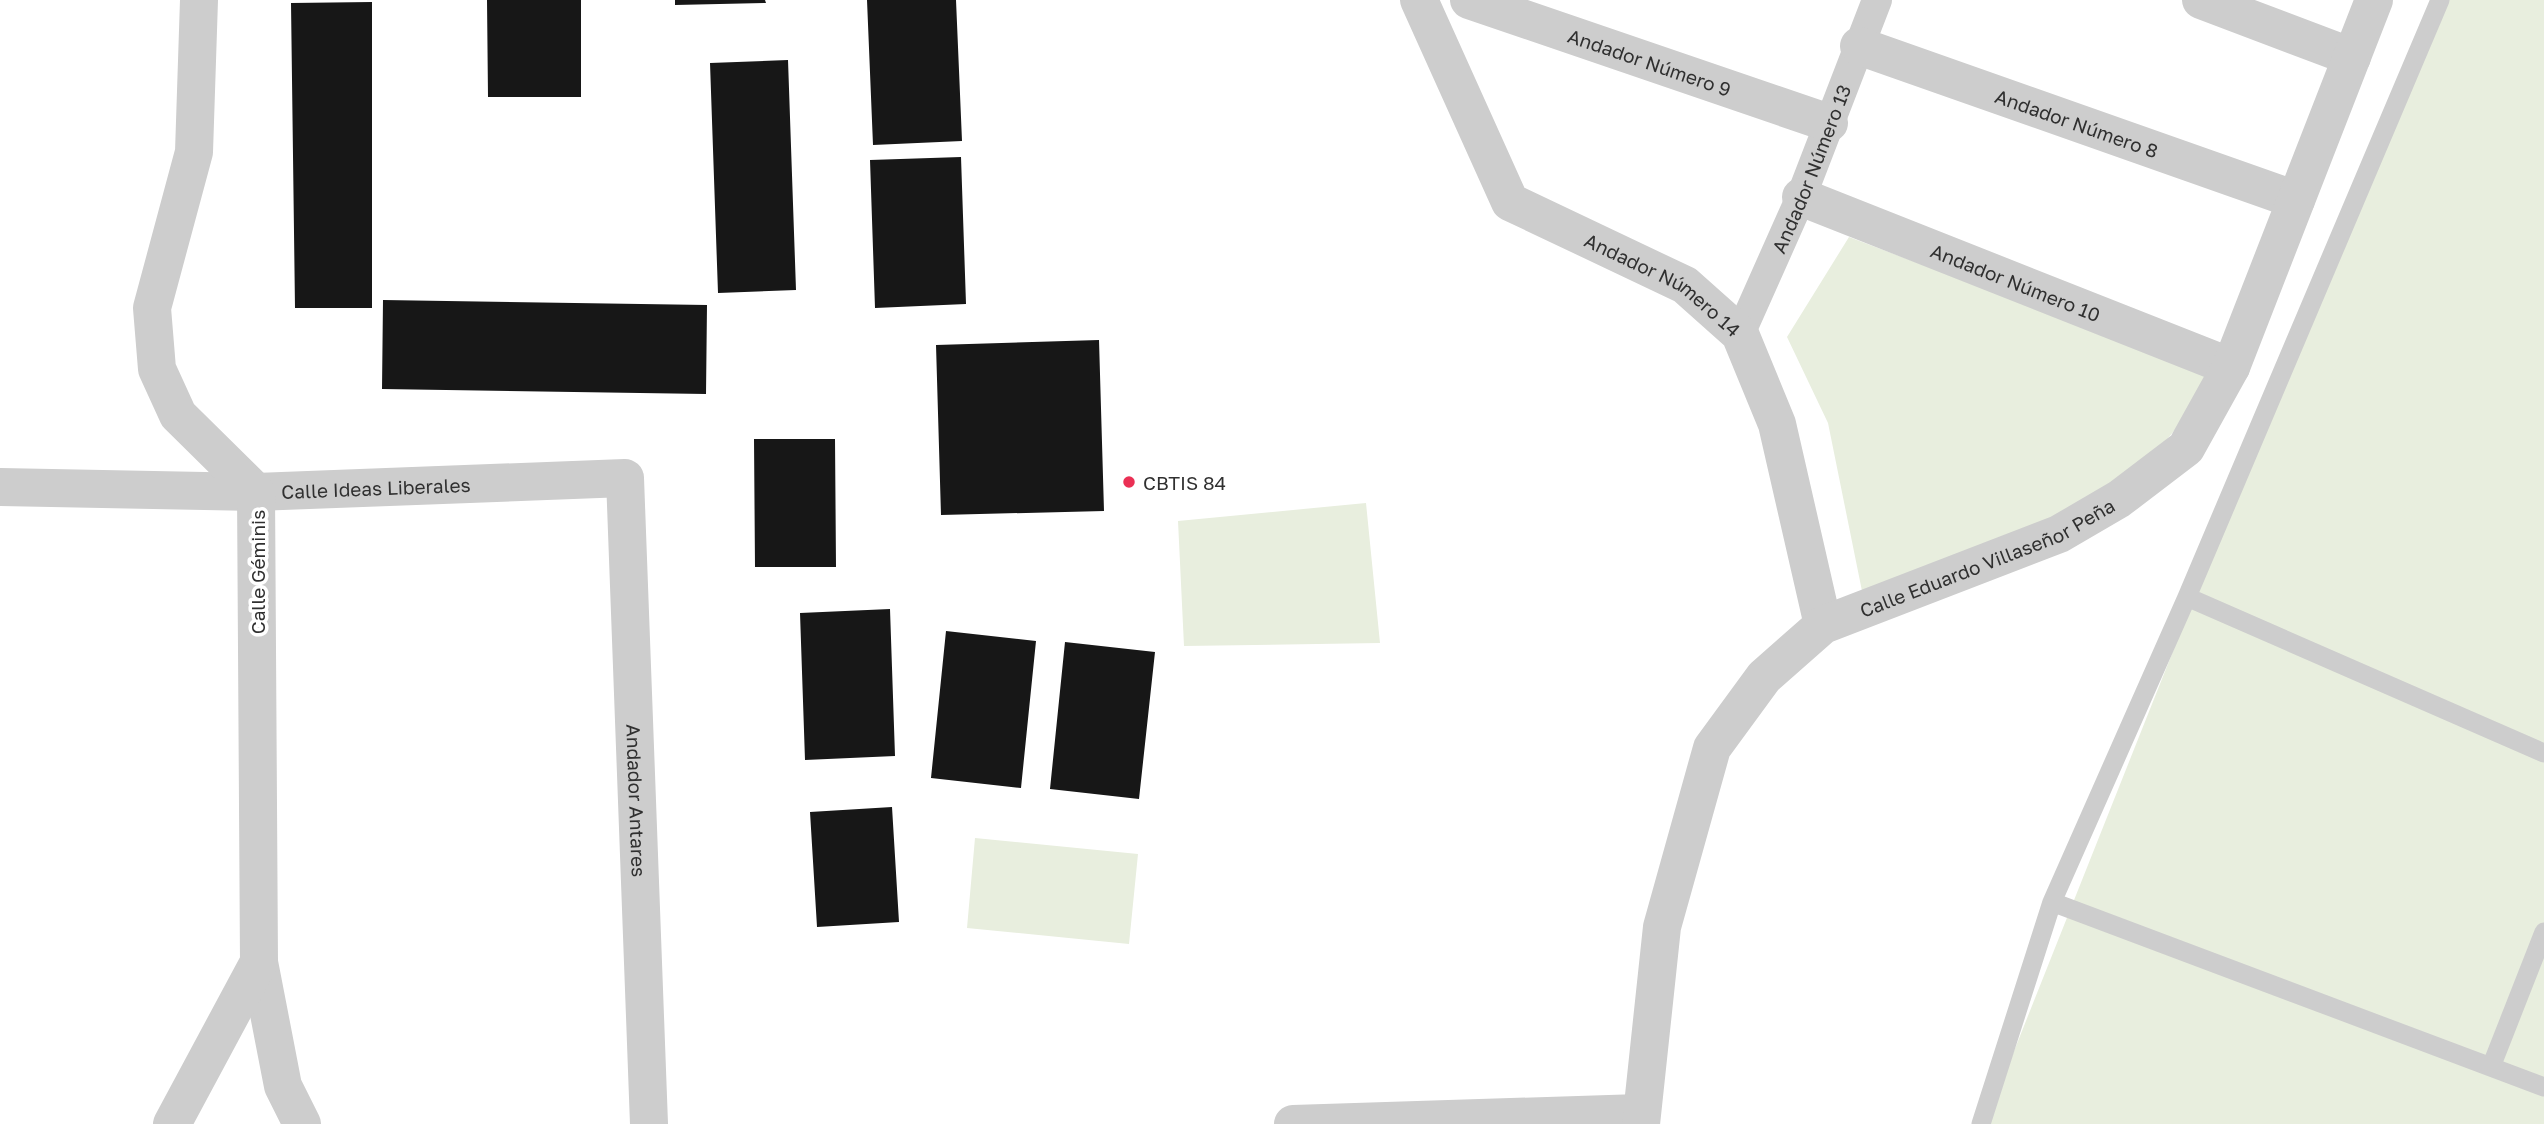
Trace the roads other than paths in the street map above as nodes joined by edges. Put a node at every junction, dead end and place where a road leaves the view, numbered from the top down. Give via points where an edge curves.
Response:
1 (199, 0) edge
2 (1419, 0) edge
3 (1469, 0) edge
4 (1877, 0) edge
5 (2201, 0) edge
6 (2374, 0) edge
7 (2440, 0) edge
8 (1859, 46) junction
9 (2352, 57) junction
10 (1829, 123) junction
11 (1801, 197) junction
12 (2296, 200) junction
13 (1740, 334) junction
14 (2231, 367) junction
15 (625, 478) joint
16 (0, 487) edge
17 (256, 492) junction
18 (2187, 597) junction
19 (1823, 625) junction
20 (2544, 752) edge
21 (2052, 902) junction
22 (2544, 932) edge
23 (259, 962) junction
24 (2491, 1067) junction
25 (2544, 1087) edge
26 (1641, 1119) edge
27 (1355, 1123) edge
28 (172, 1124) edge
29 (302, 1124) edge
30 (649, 1124) edge
31 (1293, 1124) edge
32 (1981, 1124) edge

1 - 17 street, Calle Géminis via 194,152 152,309 157,369 177,415
2 - 13 street, Andador Número 14 via 1510,202 1685,285
3 - 10 street, Andador Número 9
4 - 8 street, Andador Número 13
5 - 9 street
6 - 9 street, Calle Eduardo Villaseñor Peña
7 - 18 lane
8 - 10 street, Andador Número 13
8 - 12 street, Andador Número 8
9 - 12 street, Calle Eduardo Villaseñor Peña
10 - 11 street, Andador Número 13
11 - 13 street, Andador Número 13
11 - 14 street, Andador Número 10
12 - 14 street, Calle Eduardo Villaseñor Peña
13 - 19 street, Andador Número 14 via 1777,424
14 - 19 street, Calle Eduardo Villaseñor Peña via 2186,448 2119,499 2059,534
15 - 17 street, Calle Ideas Liberales
15 - 30 street, Andador Antares
16 - 17 street, Calle Ideas Liberales
17 - 23 street, Calle Géminis
18 - 20 lane
18 - 21 lane
19 - 26 street, Calle Eduardo Villaseñor Peña via 1764,677 1712,748 1662,927
21 - 24 lane
21 - 32 lane
22 - 24 lane
23 - 28 street, Calle Géminis
23 - 29 street via 283,1086
24 - 25 lane
26 - 27 street
27 - 31 street

